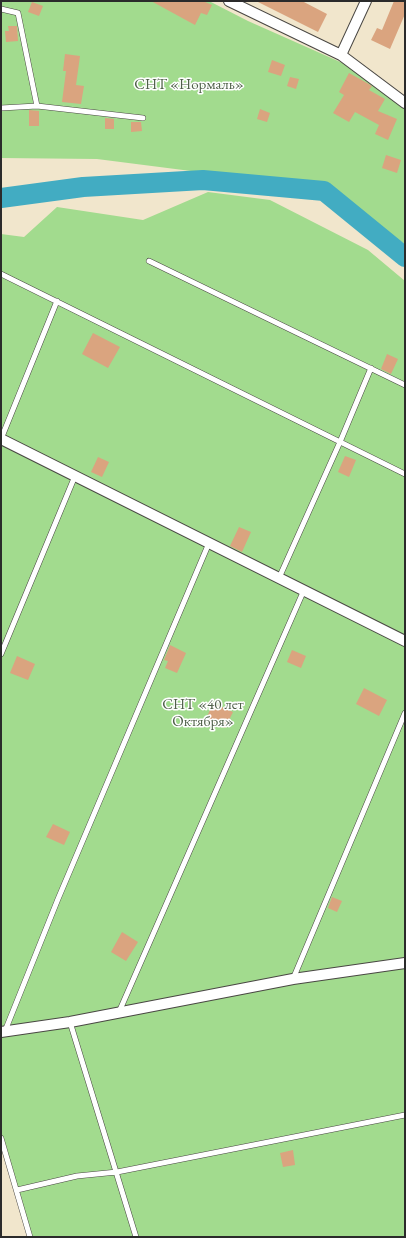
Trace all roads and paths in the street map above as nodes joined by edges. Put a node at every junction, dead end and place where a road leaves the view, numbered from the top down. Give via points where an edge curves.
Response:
1 (229, 1) edge
2 (366, 1) edge
3 (1, 9) edge
4 (341, 55) junction
5 (405, 103) edge
6 (37, 106) junction
7 (1, 108) edge
8 (143, 118) dead end
9 (149, 262) dead end
10 (1, 274) edge
11 (57, 301) junction
12 (371, 368) junction
13 (405, 385) edge
14 (1, 439) edge
15 (340, 442) junction
16 (405, 474) edge
17 (75, 476) junction
18 (209, 543) junction
19 (279, 578) junction
20 (304, 590) junction
21 (405, 640) edge
22 (1, 654) edge
23 (405, 713) edge
24 (405, 963) edge
25 (293, 979) junction
26 (119, 1012) junction
27 (70, 1022) junction
28 (3, 1031) edge
29 (405, 1115) edge
30 (1, 1138) edge
31 (117, 1172) junction
32 (17, 1190) junction
33 (30, 1237) edge
34 (136, 1237) edge

1 - 4 street
2 - 4 street
3 - 6 lane via 18,13
4 - 5 street
6 - 7 lane
6 - 8 lane
9 - 12 lane
10 - 11 lane
11 - 14 lane
11 - 15 lane
12 - 13 lane
12 - 15 lane
14 - 17 street
15 - 16 lane
15 - 19 lane
17 - 18 street
17 - 22 lane
18 - 19 street
18 - 28 lane
19 - 20 street
20 - 21 street
20 - 26 lane
23 - 25 lane
24 - 25 street
25 - 26 street
26 - 27 street
27 - 28 street
27 - 31 lane
29 - 31 lane
30 - 32 lane
31 - 32 lane via 77,1176
31 - 34 lane
32 - 33 lane

